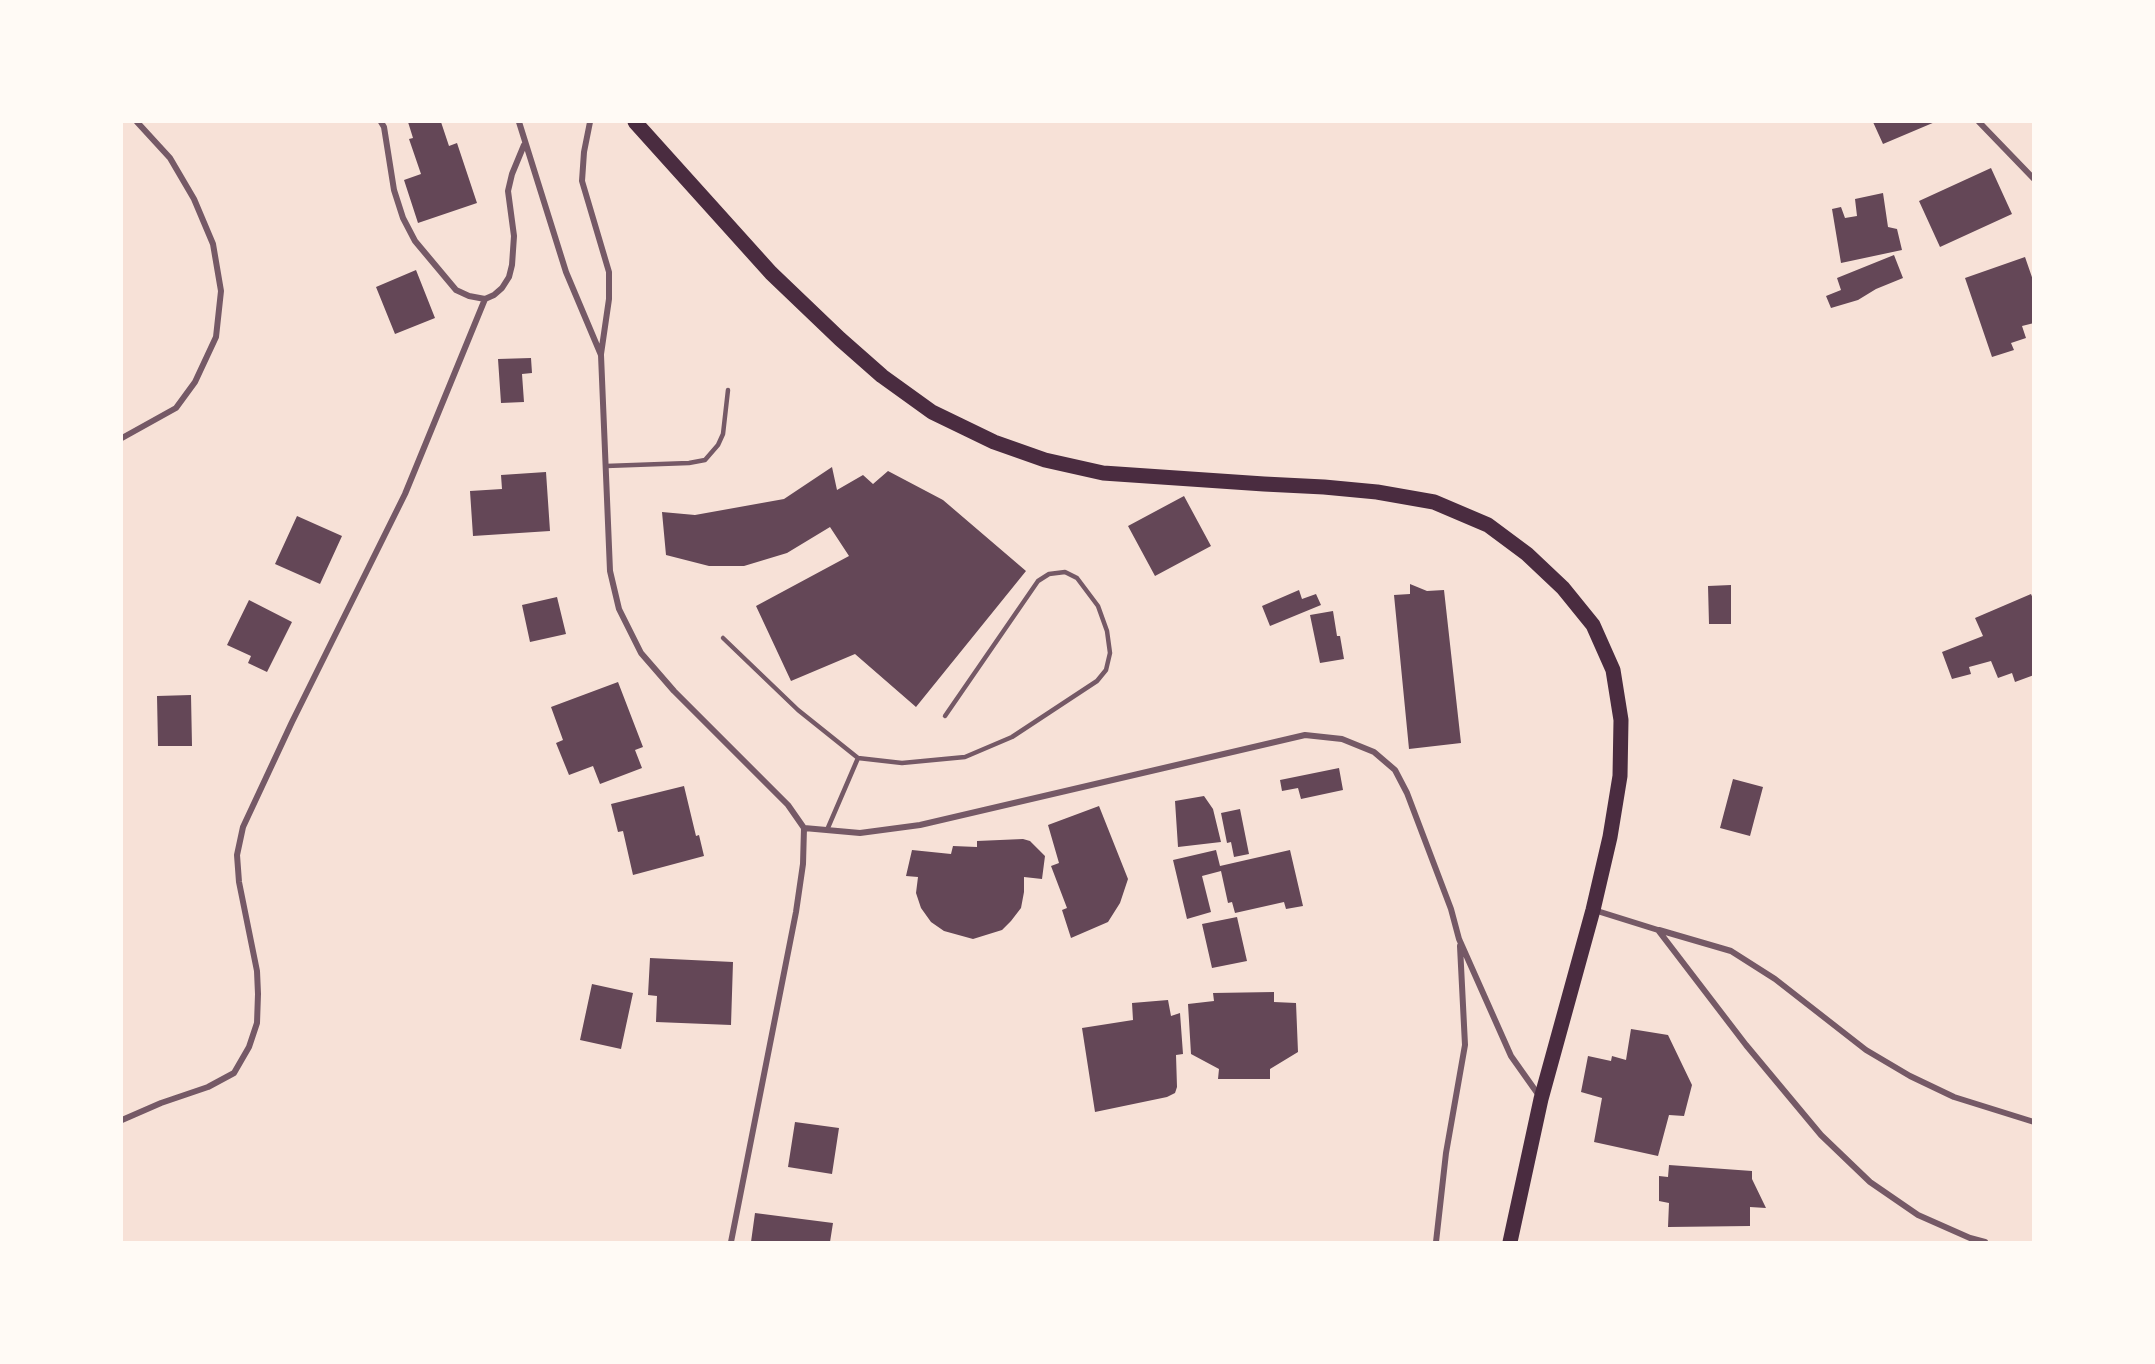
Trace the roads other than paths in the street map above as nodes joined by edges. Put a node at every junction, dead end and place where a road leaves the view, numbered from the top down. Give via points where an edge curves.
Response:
1 (137, 122) edge
2 (381, 122) edge
3 (519, 122) edge
4 (590, 122) edge
5 (635, 122) edge
6 (1979, 122) edge
7 (525, 144) junction
8 (2034, 179) edge
9 (484, 299) junction
10 (601, 355) junction
11 (728, 390) dead end
12 (122, 438) edge
13 (606, 466) junction
14 (723, 638) dead end
15 (945, 716) dead end
16 (858, 758) junction
17 (804, 828) junction
18 (827, 830) junction
19 (1593, 910) junction
20 (1658, 930) junction
21 (1460, 939) junction
22 (1541, 1099) junction
23 (122, 1120) edge
24 (2034, 1122) edge
25 (731, 1242) edge
26 (1436, 1242) edge
27 (1510, 1242) edge
28 (1985, 1242) edge

1 - 12 street via 170,158 194,199 213,244 221,291 216,337 195,382 176,408
2 - 9 street via 394,190 415,242 456,290
3 - 7 street
4 - 10 street via 582,181 609,272
5 - 19 main road via 771,273 882,376 932,412 994,442 1045,460 1103,473 1324,487 1434,502 1488,525 1527,554 1563,588 1593,625 1613,670 1621,720 1620,776
6 - 8 street
7 - 9 street via 508,191 514,236 509,277 502,288
7 - 10 street via 566,272
9 - 23 street via 405,494 243,827 237,855 239,882 258,994 257,1023 249,1047 234,1073
10 - 13 street
11 - 13 lane via 723,434 705,460
13 - 17 street via 610,571 619,609 641,653 674,692 788,805
14 - 16 lane via 798,710
15 - 16 lane via 1038,581 1049,574 1065,572 1077,578 1098,606 1107,631 1110,653 1106,670 1097,681 1012,737 964,757 902,763
16 - 18 lane
17 - 18 street
17 - 25 street via 796,912
18 - 21 street via 860,833 920,825 1305,735 1342,739 1374,752 1395,770
19 - 20 street
19 - 22 main road
20 - 24 street via 1731,951 1775,979 1866,1050 1910,1076 1954,1097
20 - 28 street via 1821,1135 1870,1182 1918,1215
21 - 22 street via 1510,1056
21 - 26 street via 1465,1045 1446,1153
22 - 27 main road

